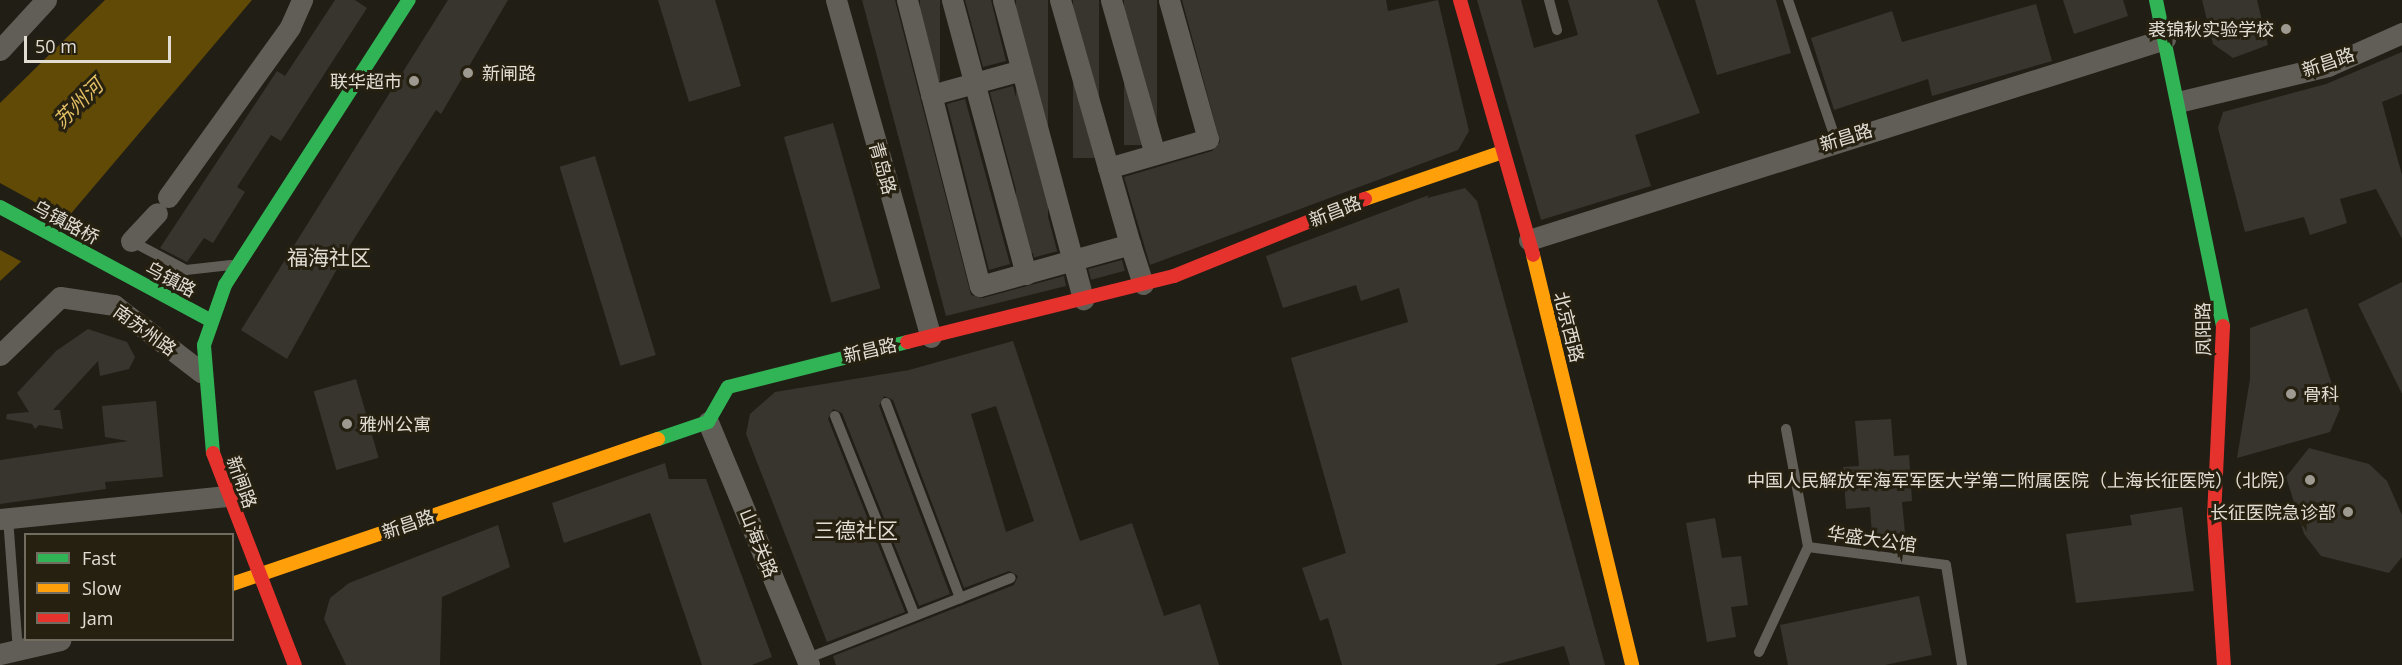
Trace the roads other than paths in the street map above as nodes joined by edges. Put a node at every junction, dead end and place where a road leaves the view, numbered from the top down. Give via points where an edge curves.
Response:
1 (46, 0) edge
2 (302, 0) edge
3 (409, 0) edge
4 (836, 0) edge
5 (907, 0) edge
6 (952, 0) edge
7 (1003, 0) edge
8 (1060, 0) edge
9 (1111, 0) edge
10 (1169, 0) edge
11 (1460, 0) edge
12 (1549, 0) edge
13 (1788, 0) edge
14 (2156, 0) edge
15 (1557, 30) dead end
16 (2402, 33) edge
17 (2165, 39) junction
18 (0, 50) edge
19 (1022, 69) junction
20 (975, 83) junction
21 (931, 95) junction
22 (2182, 100) junction
23 (1846, 135) junction
24 (1502, 152) junction
25 (1155, 154) junction
26 (1108, 168) junction
27 (0, 207) edge
28 (1529, 240) junction
29 (131, 241) joint
30 (1130, 244) junction
31 (1074, 260) junction
32 (237, 265) junction
33 (115, 269) joint
34 (1026, 273) junction
35 (1143, 284) junction
36 (1083, 299) junction
37 (210, 320) junction
38 (931, 337) junction
39 (866, 350) junction
40 (0, 355) edge
41 (873, 370) dead end
42 (201, 372) junction
43 (886, 403) dead end
44 (835, 416) dead end
45 (708, 422) junction
46 (1786, 429) dead end
47 (227, 496) junction
48 (4, 519) edge
49 (1808, 547) junction
50 (258, 575) junction
51 (1011, 578) dead end
52 (234, 583) edge
53 (960, 598) junction
54 (915, 616) junction
55 (53, 641) edge
56 (1759, 652) dead end
57 (9, 653) edge
58 (808, 662) edge
59 (295, 665) edge
60 (1632, 665) edge
61 (1962, 665) edge
62 (2224, 665) edge

1 - 18 street
2 - 29 street via 290,27 162,205
3 - 32 street, 新闸路
4 - 38 street, 青岛路
5 - 21 street
6 - 20 street
7 - 19 street
8 - 26 street
9 - 25 street
10 - 25 street via 1208,140
11 - 24 street, 北京西路
12 - 15 lane
13 - 23 lane
14 - 17 street, 凤阳路
16 - 22 street, 新昌路 via 2328,66
17 - 22 street, 凤阳路
17 - 23 street, 新昌路
19 - 20 street
19 - 31 street
20 - 21 street
20 - 34 street
21 - 34 street via 980,286
22 - 62 street, 凤阳路 via 2224,311 2214,516
23 - 28 street, 新昌路
24 - 28 street, 北京西路
24 - 35 street, 新昌路
25 - 26 street
26 - 30 street
27 - 33 street, 乌镇路桥
28 - 60 street, 北京西路
29 - 32 lane via 186,270
30 - 31 street
30 - 35 street
31 - 34 street
31 - 36 street
32 - 37 street, 新闸路
33 - 37 street, 乌镇路
35 - 36 street, 新昌路
36 - 38 street, 新昌路
37 - 42 street, 新闸路
38 - 39 street, 新昌路
39 - 41 lane
39 - 45 street, 新昌路 via 728,387
40 - 42 street, 南苏州路 via 60,297 114,305
42 - 47 street, 新闸路 via 208,440
43 - 53 lane
44 - 54 lane
45 - 50 street, 新昌路
45 - 58 street, 山海关路
46 - 49 lane
47 - 48 street
47 - 50 street, 新闸路
48 - 57 lane
49 - 56 lane, 华盛大公馆
49 - 61 lane, 华盛大公馆 via 1946,565
50 - 52 street, 新昌路
50 - 59 street, 新闸路
51 - 53 lane
53 - 54 lane
54 - 58 lane
55 - 57 street

